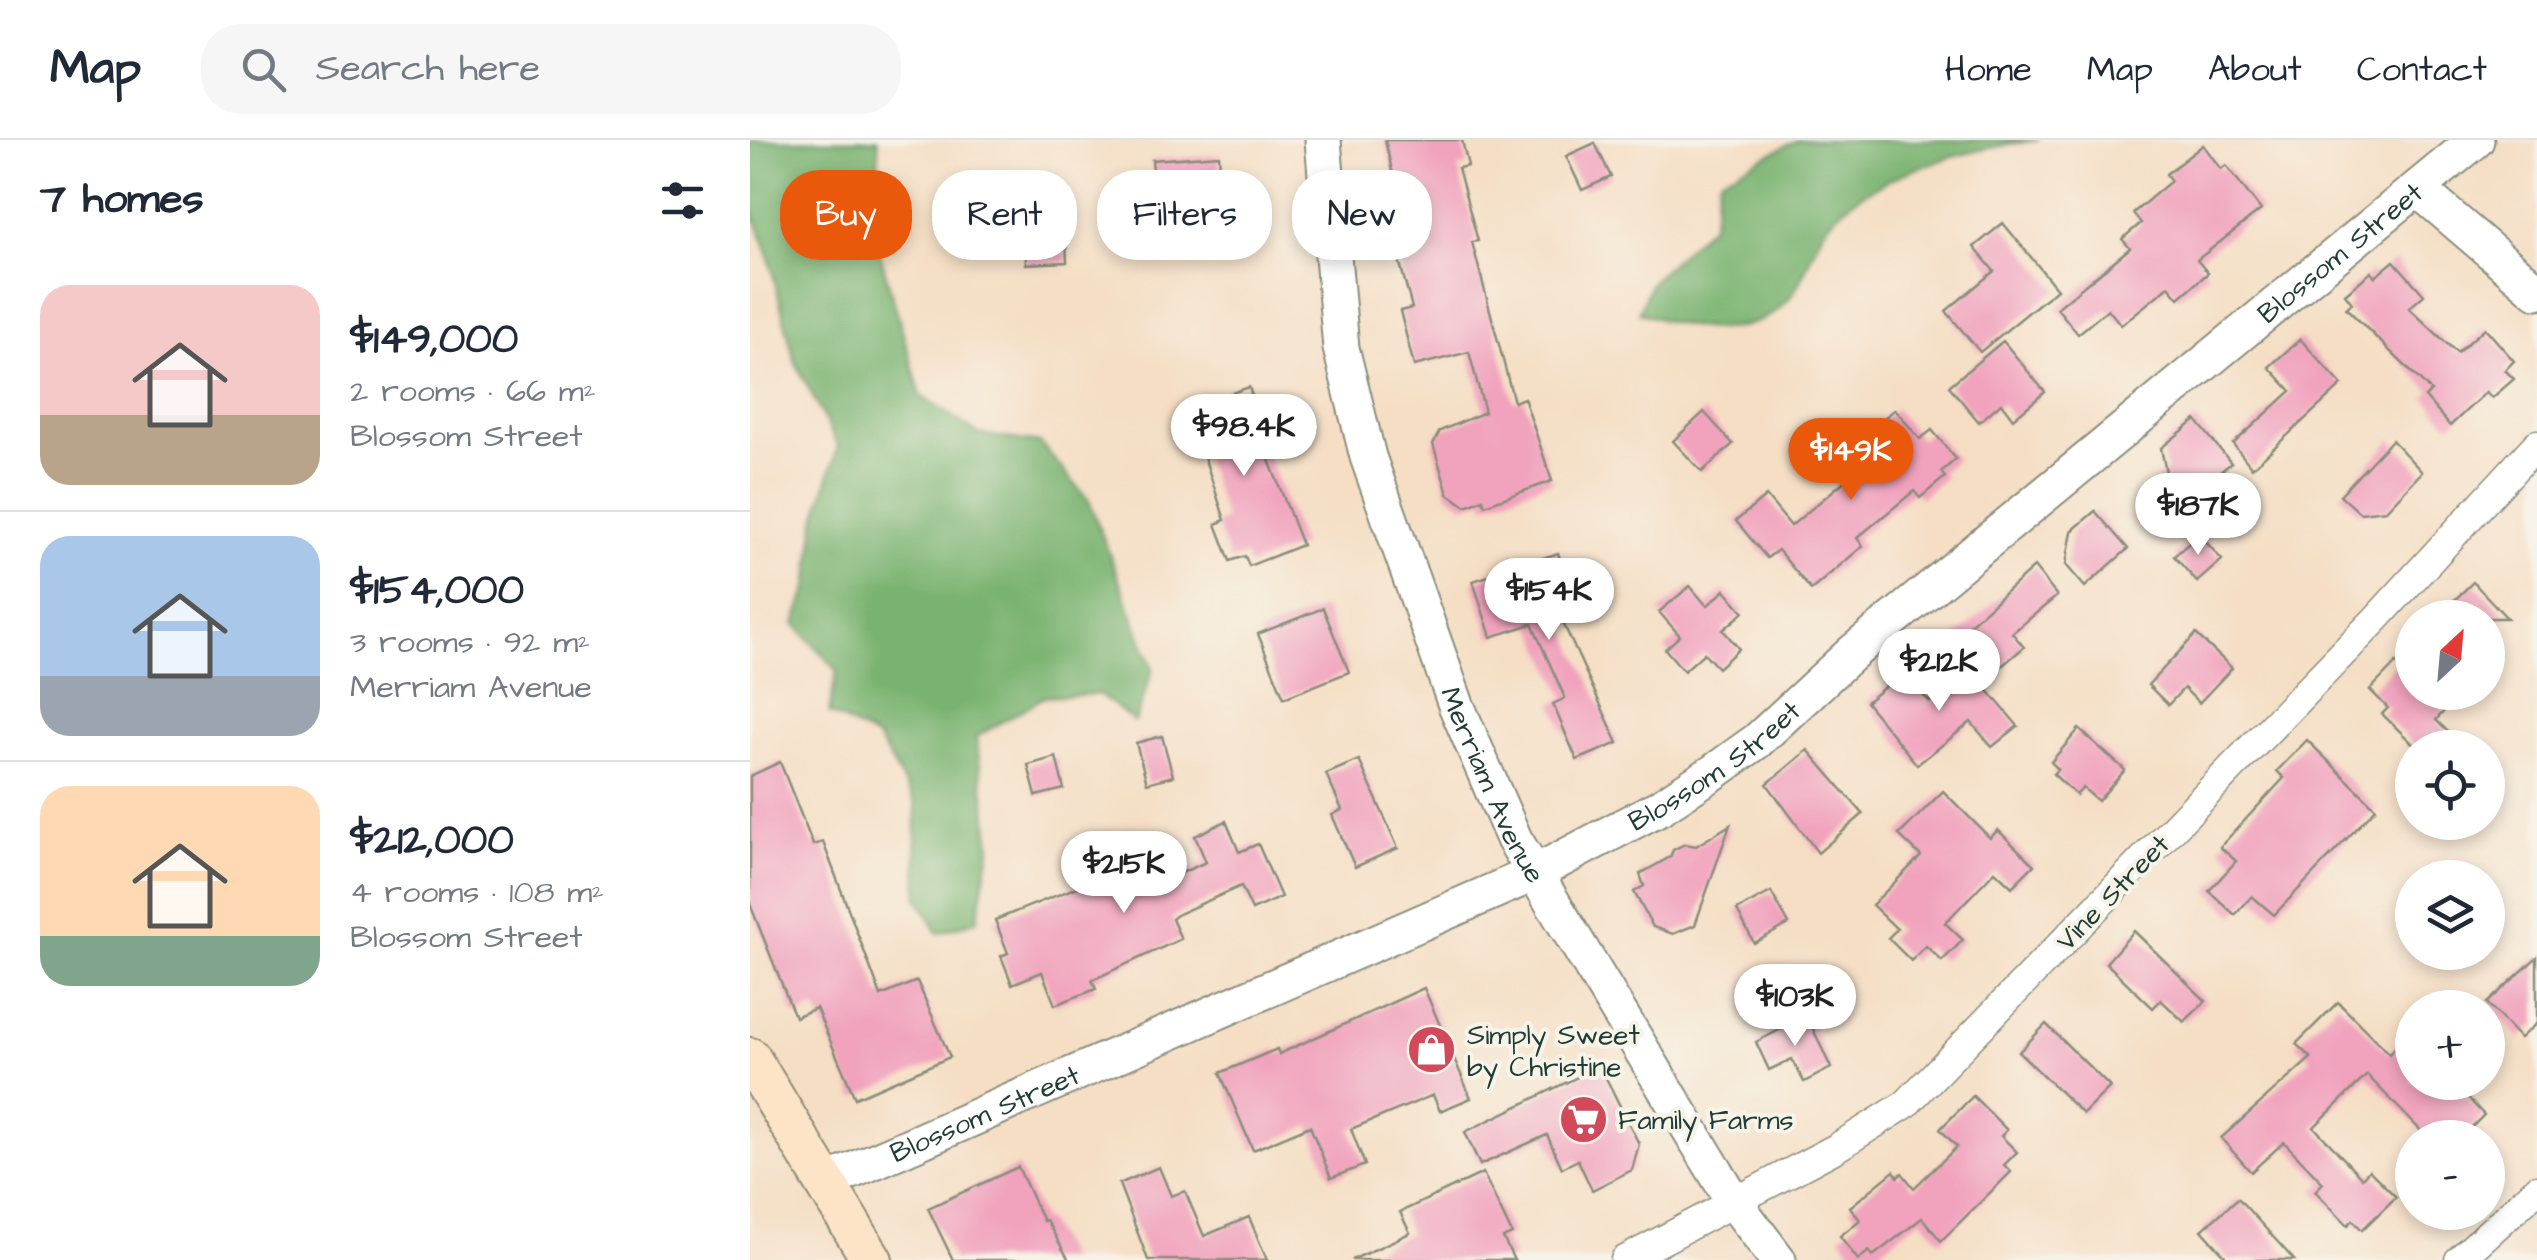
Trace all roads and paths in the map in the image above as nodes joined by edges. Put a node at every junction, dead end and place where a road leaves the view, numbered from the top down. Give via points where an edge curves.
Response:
1 (1323, 140) edge
2 (2476, 140) edge
3 (2420, 191) junction
4 (2537, 291) edge
5 (2537, 444) edge
6 (1536, 873) junction
7 (750, 1058) edge
8 (824, 1183) junction
9 (2537, 1190) edge
10 (1732, 1199) junction
11 (872, 1260) edge
12 (1626, 1260) edge
13 (1778, 1260) edge
14 (2460, 1260) edge

1 - 6 street, Merriam Avenue via 1340,348 1360,431 1456,705 1514,839
2 - 3 street, Blossom Street
3 - 4 street
3 - 6 street, Blossom Street via 1898,615 1757,740 1660,807
5 - 10 street, Vine Street via 2378,618 1906,1104 1836,1148
6 - 8 street, Blossom Street
6 - 10 street, Merriam Avenue
7 - 8 main road
8 - 11 main road
9 - 14 street
10 - 12 street, Vine Street
10 - 13 street, Merriam Avenue

